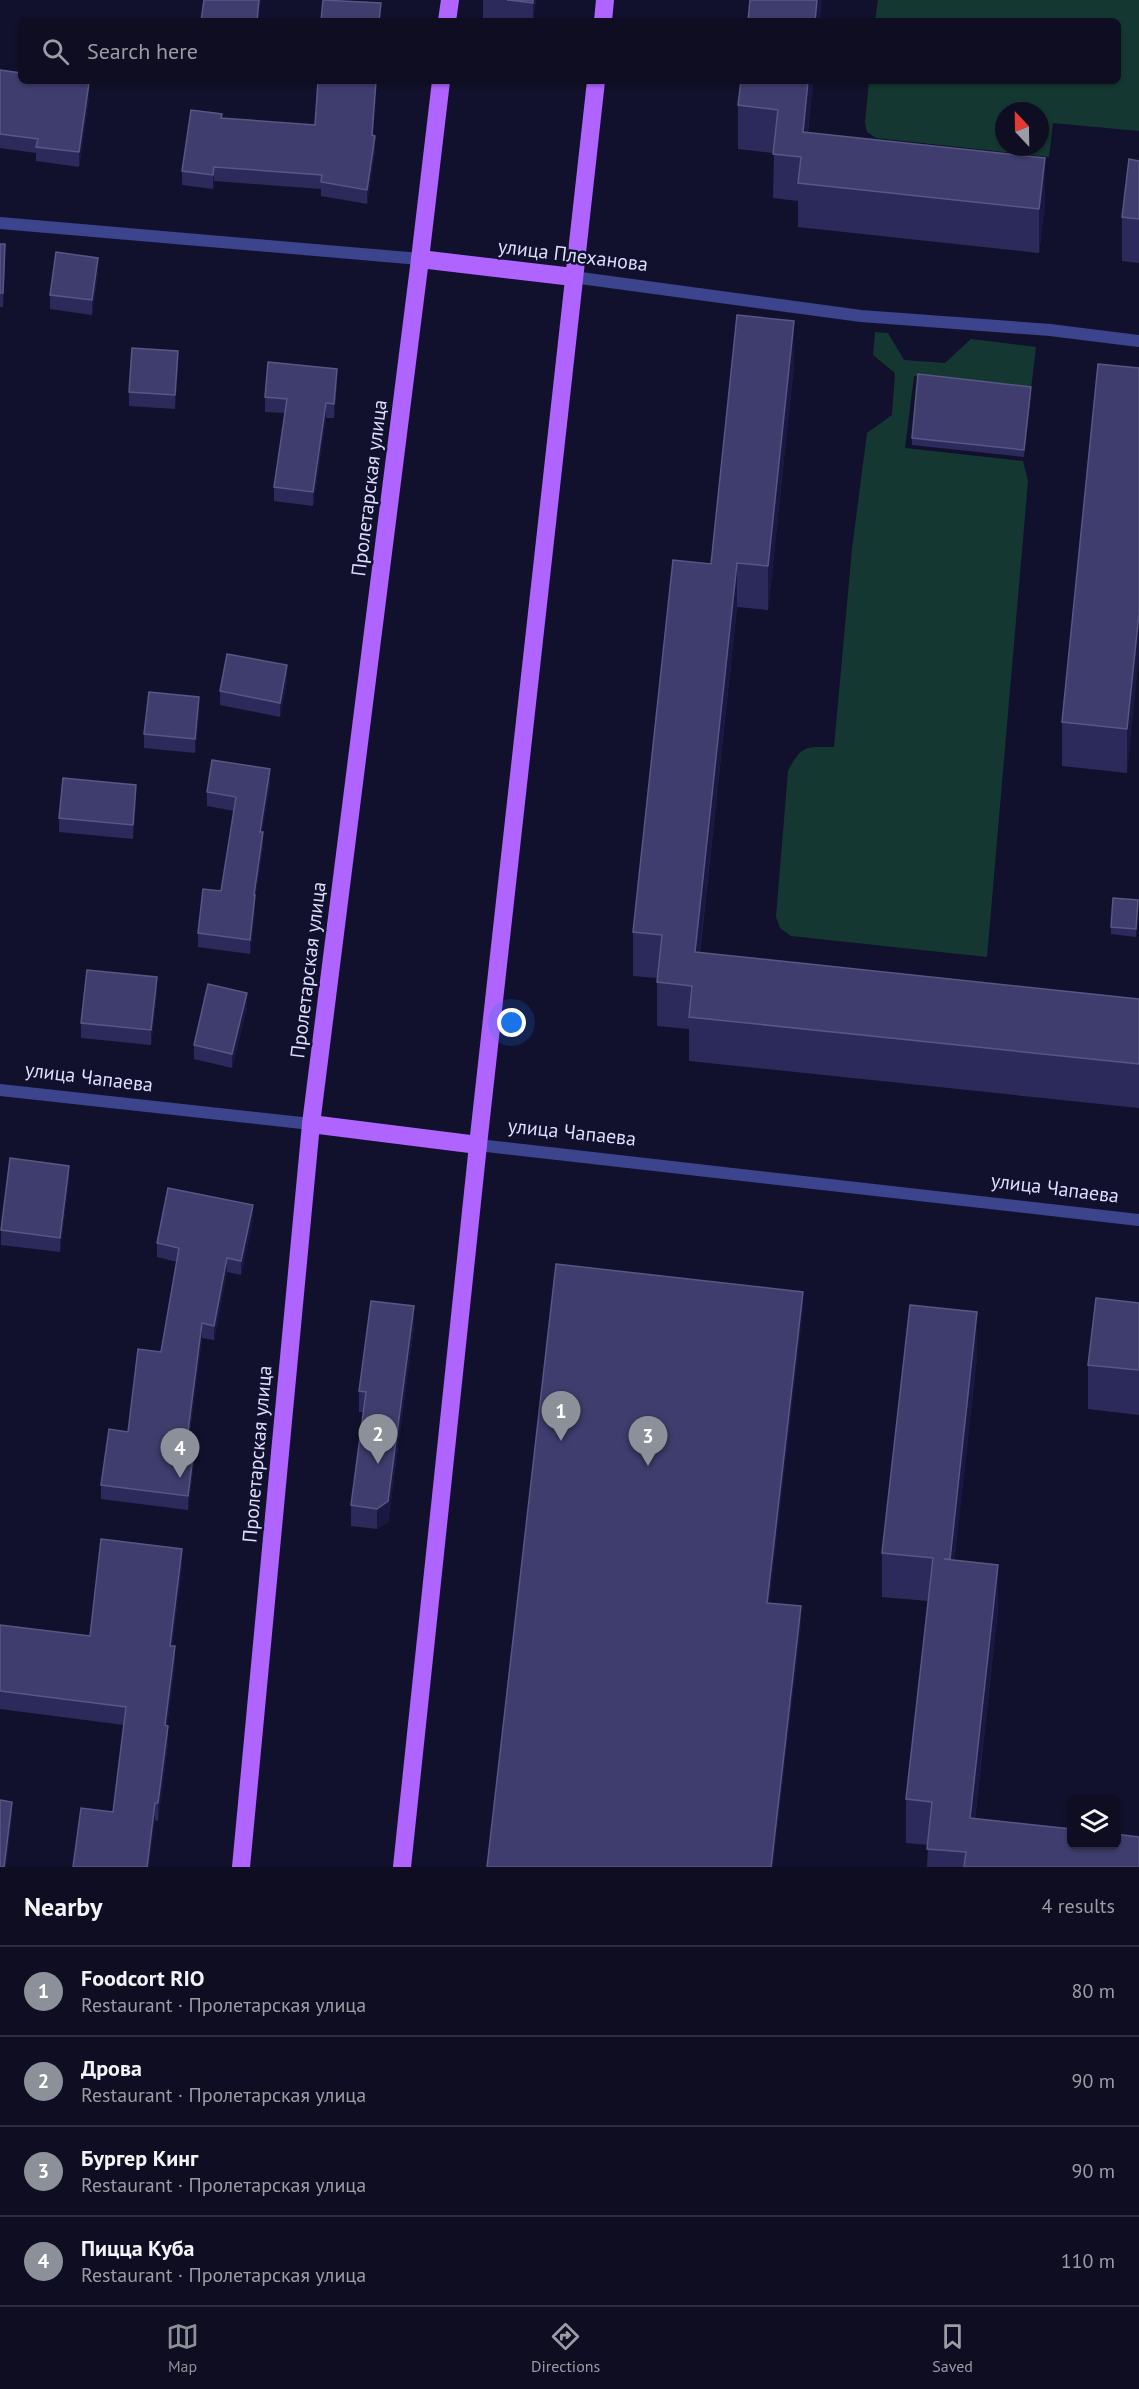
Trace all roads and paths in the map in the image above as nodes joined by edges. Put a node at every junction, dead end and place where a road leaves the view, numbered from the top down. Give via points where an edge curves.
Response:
1 (450, 0) edge
2 (605, 0) edge
3 (447, 18) edge
4 (603, 18) edge
5 (441, 84) edge
6 (596, 84) edge
7 (0, 223) edge
8 (420, 259) junction
9 (573, 277) junction
10 (1139, 341) edge
11 (0, 1090) edge
12 (310, 1124) junction
13 (478, 1145) junction
14 (1139, 1220) edge
15 (241, 1867) edge
16 (402, 1867) edge

1 - 3 main road
2 - 4 main road
5 - 8 main road, Пролетарская улица
6 - 9 main road
7 - 8 street, улица Плеханова
8 - 9 main road, улица Плеханова
8 - 12 main road, Пролетарская улица
9 - 10 street, улица Плеханова via 861,316
9 - 13 main road
11 - 12 street, улица Чапаева
12 - 13 main road, улица Чапаева
12 - 15 main road, Пролетарская улица
13 - 14 street, улица Чапаева
13 - 16 main road

